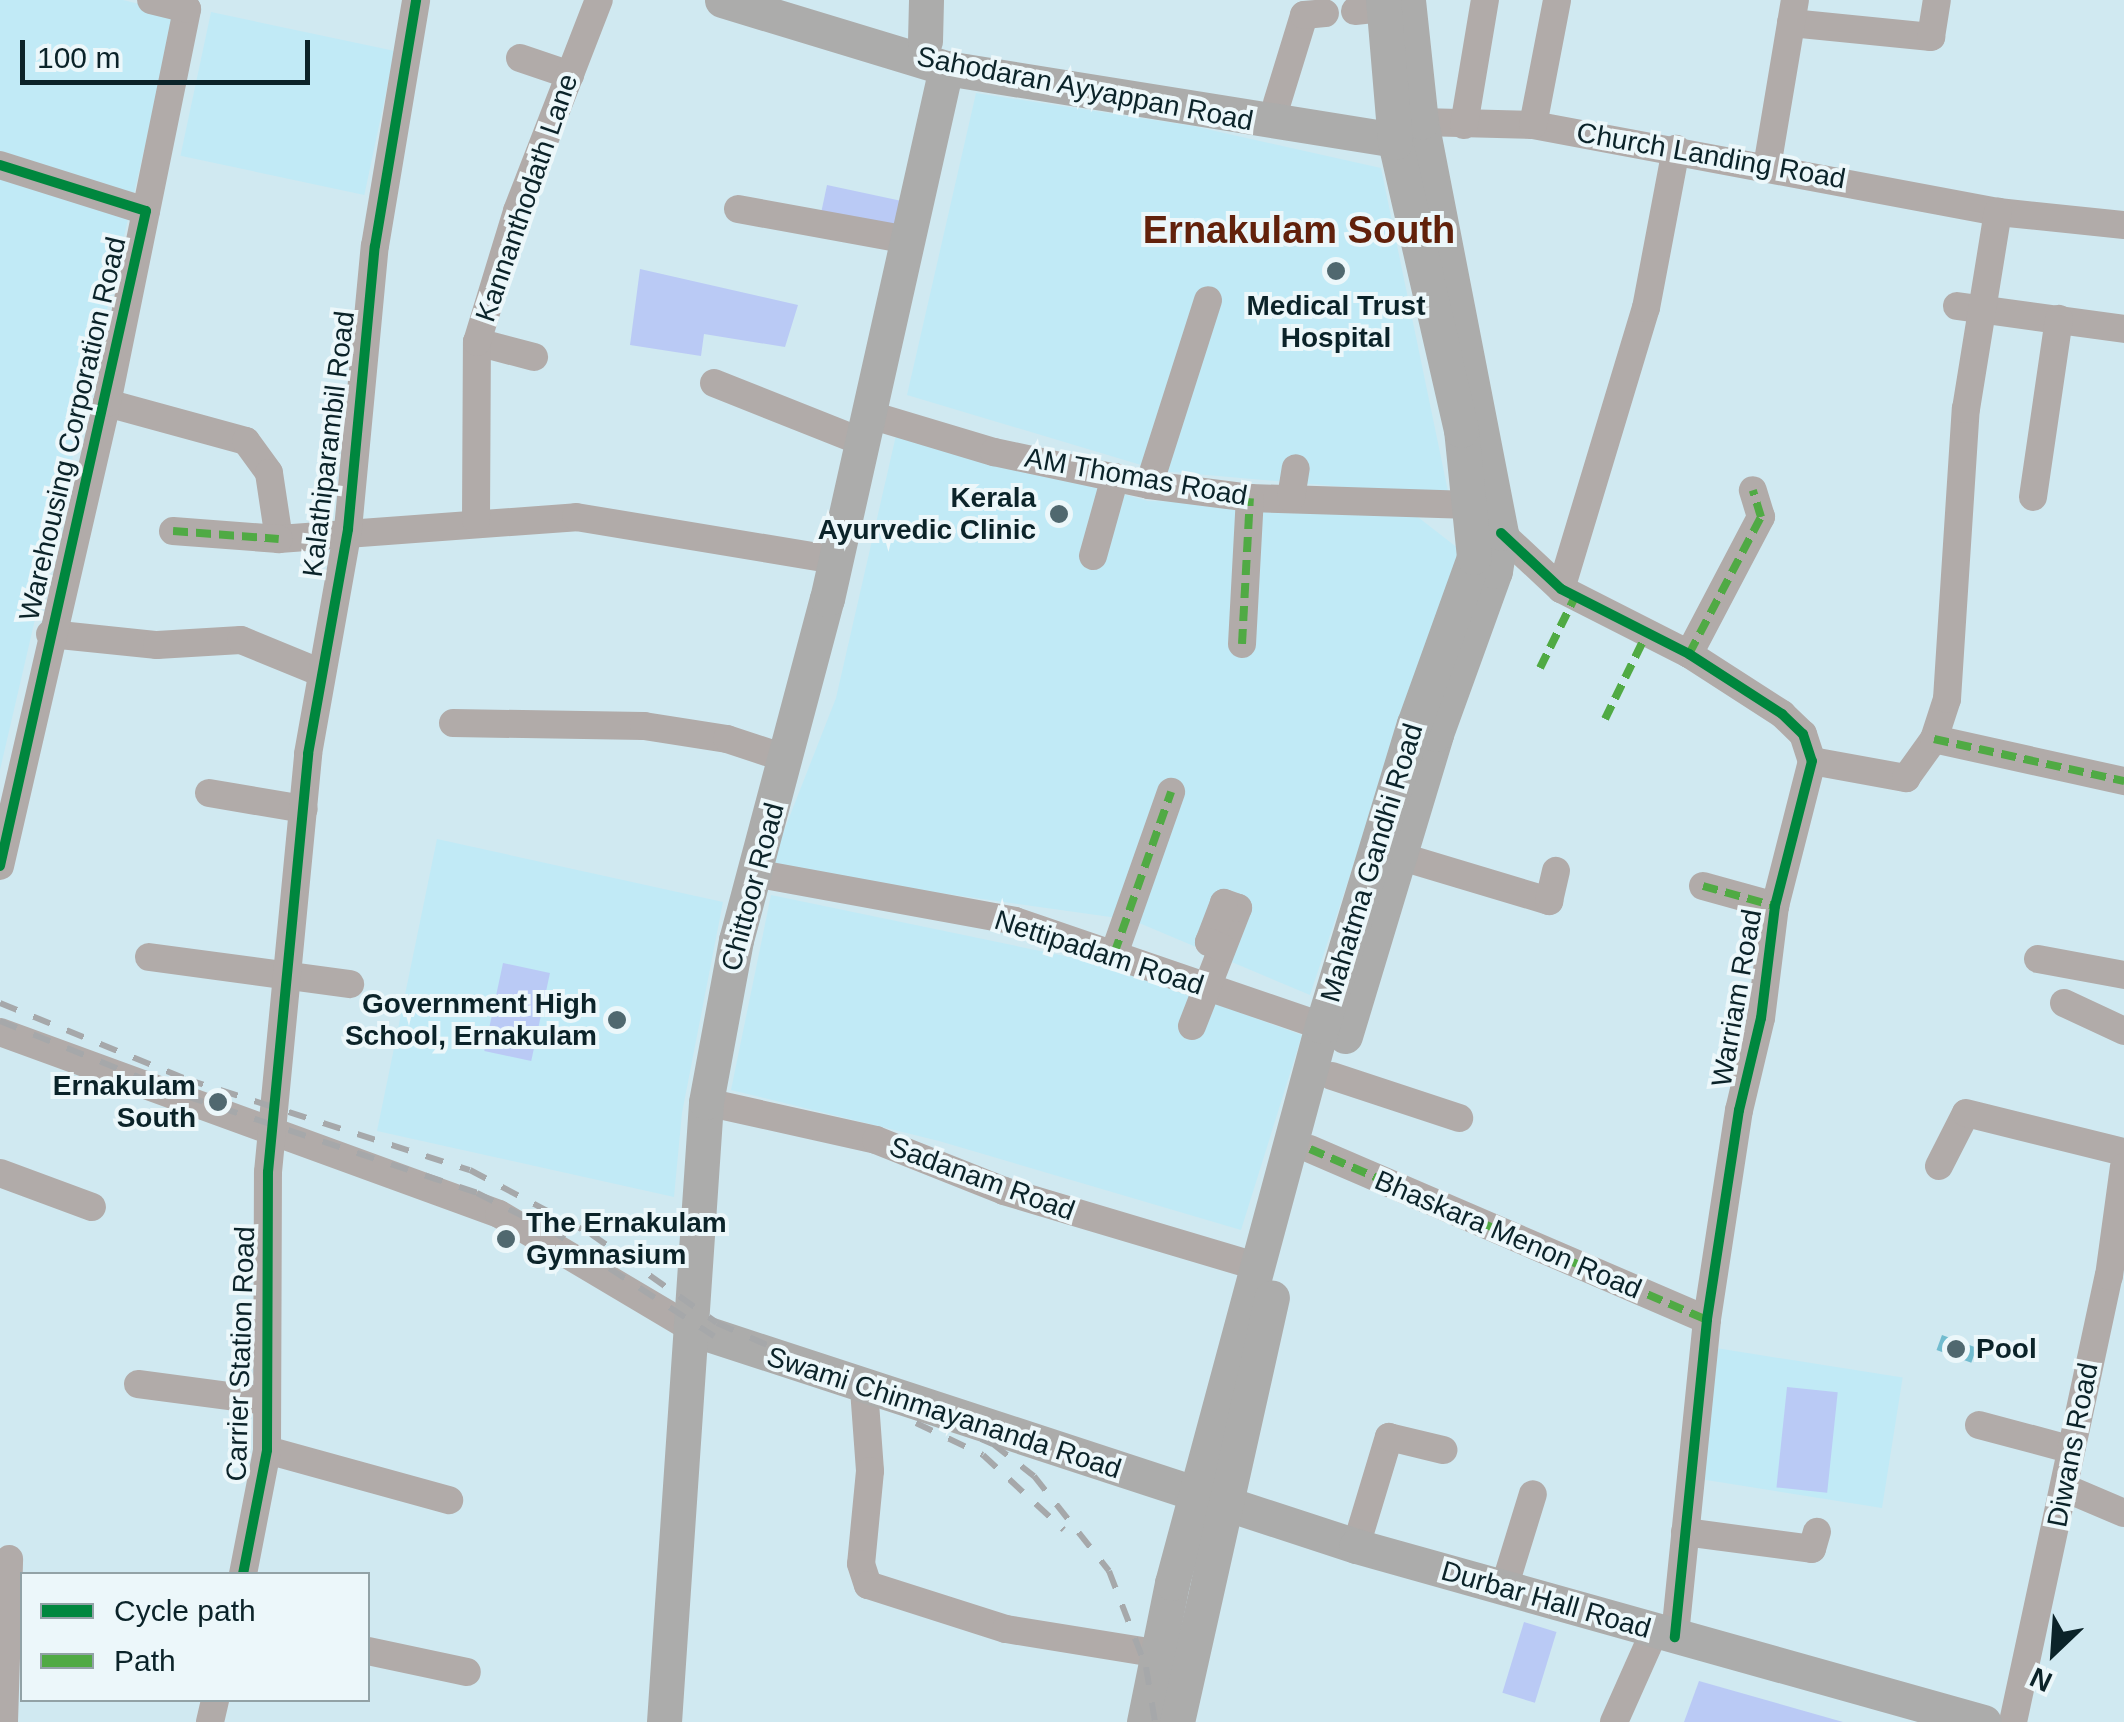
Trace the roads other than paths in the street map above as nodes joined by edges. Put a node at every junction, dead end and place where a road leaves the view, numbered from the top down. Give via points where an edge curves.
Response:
1 (151, 0) edge
2 (416, 0) edge
3 (599, 0) edge
4 (722, 0) edge
5 (791, 0) edge
6 (926, 0) edge
7 (1485, 0) edge
8 (1557, 0) edge
9 (1937, 0) edge
10 (1382, 5) edge
11 (1793, 12) edge
12 (1325, 13) dead end
13 (936, 55) junction
14 (520, 58) dead end
15 (570, 75) junction
16 (1277, 104) junction
17 (1533, 124) junction
18 (1464, 125) junction
19 (1408, 132) junction
20 (1676, 149) junction
21 (0, 164) edge
22 (1768, 167) junction
23 (738, 210) dead end
24 (146, 211) junction
25 (1998, 212) junction
26 (2124, 226) edge
27 (908, 240) junction
28 (1208, 300) dead end
29 (1970, 308) junction
30 (2060, 319) junction
31 (2124, 329) edge
32 (476, 342) junction
33 (534, 357) dead end
34 (714, 383) dead end
35 (108, 403) junction
36 (864, 428) junction
37 (1296, 468) dead end
38 (1115, 477) junction
39 (1149, 485) junction
40 (1753, 490) dead end
41 (2033, 497) dead end
42 (1250, 498) junction
43 (1291, 498) junction
44 (1472, 505) junction
45 (476, 520) junction
46 (348, 529) junction
47 (173, 531) dead end
48 (1502, 533) junction
49 (279, 539) junction
50 (1093, 556) dead end
51 (836, 560) junction
52 (1560, 589) junction
53 (50, 634) junction
54 (1242, 644) dead end
55 (1689, 654) junction
56 (319, 672) junction
57 (453, 723) dead end
58 (1934, 740) junction
59 (788, 759) junction
60 (1812, 761) junction
61 (2124, 781) edge
62 (209, 792) dead end
63 (1171, 792) dead end
64 (304, 809) junction
65 (1399, 856) junction
66 (0, 866) edge
67 (1556, 871) dead end
68 (754, 873) junction
69 (1703, 886) dead end
70 (1776, 906) junction
71 (1222, 948) dead end
72 (1114, 954) junction
73 (149, 957) dead end
74 (2038, 959) dead end
75 (2124, 975) edge
76 (290, 976) junction
77 (350, 984) dead end
78 (1206, 988) junction
79 (2064, 1003) dead end
80 (1192, 1026) dead end
81 (1334, 1030) junction
82 (2124, 1031) edge
83 (0, 1032) edge
84 (1332, 1076) junction
85 (706, 1102) junction
86 (1459, 1118) dead end
87 (274, 1134) junction
88 (1310, 1149) junction
89 (2124, 1152) edge
90 (1939, 1166) dead end
91 (2124, 1167) edge
92 (0, 1173) edge
93 (92, 1207) dead end
94 (1256, 1266) junction
95 (2115, 1294) edge
96 (1706, 1320) junction
97 (692, 1329) junction
98 (138, 1384) dead end
99 (864, 1390) junction
100 (266, 1401) junction
101 (1979, 1425) dead end
102 (2069, 1449) junction
103 (266, 1450) junction
104 (1443, 1450) dead end
105 (2065, 1488) junction
106 (1533, 1494) dead end
107 (1210, 1499) junction
108 (449, 1500) dead end
109 (2124, 1513) edge
110 (1685, 1532) junction
111 (1817, 1532) dead end
112 (1356, 1546) junction
113 (9, 1559) dead end
114 (243, 1572) edge
115 (1504, 1588) junction
116 (1664, 1634) junction
117 (370, 1651) edge
118 (1156, 1653) junction
119 (466, 1672) dead end
120 (4, 1722) edge
121 (664, 1722) edge
122 (1144, 1722) edge
123 (1177, 1722) edge
124 (1614, 1722) edge
125 (1984, 1722) edge
126 (2013, 1722) edge

1 - 24 street via 187,8
2 - 46 street, Kalathiparambil Road via 375,246
3 - 15 street, Kannanthodath Lane via 580,34
4 - 13 main road, Sahodaran Ayyappan Road
5 - 13 main road, Sahodaran Ayyappan Road
6 - 13 main road, Chittoor Road
7 - 18 street
8 - 17 street
9 - 11 street via 1930,37
10 - 19 main road, Mahatma Gandhi Road
11 - 22 street
12 - 16 street via 1304,15
13 - 16 main road, Sahodaran Ayyappan Road
13 - 19 main road, Sahodaran Ayyappan Road
13 - 27 main road, Chittoor Road
14 - 15 street
15 - 32 street, Kannanthodath Lane via 517,210
16 - 19 main road, Sahodaran Ayyappan Road
17 - 18 street, Church Landing Road
17 - 20 street, Church Landing Road
18 - 19 street, Church Landing Road
19 - 44 main road, Mahatma Gandhi Road
19 - 48 main road, Mahatma Gandhi Road
20 - 22 street, Church Landing Road
20 - 52 street via 1646,308
21 - 24 street, Warehousing Corporation Road
22 - 25 street, Church Landing Road
23 - 27 street
24 - 35 street, Warehousing Corporation Road
25 - 26 street, Church Landing Road
25 - 29 street
27 - 36 main road, Chittoor Road
28 - 39 street
29 - 30 street
29 - 58 street via 1947,700
30 - 31 street
30 - 41 street
32 - 33 street
32 - 45 street, Kannanthodath Lane
34 - 36 street, AM Thomas Road
35 - 49 street via 246,441 270,473
35 - 53 street, Warehousing Corporation Road
36 - 38 street, AM Thomas Road
36 - 51 main road, Chittoor Road
37 - 43 street
38 - 39 street, AM Thomas Road
38 - 50 street
39 - 42 street, AM Thomas Road
40 - 55 street via 1762,518
42 - 43 street, AM Thomas Road
42 - 54 street
43 - 44 street, AM Thomas Road
44 - 81 main road, Mahatma Gandhi Road via 1474,557 1414,724
45 - 46 street
45 - 51 street via 576,517
46 - 49 street
46 - 56 street, Kalathiparambil Road
47 - 49 street
48 - 52 street
48 - 65 main road, Mahatma Gandhi Road via 1496,571
51 - 59 main road, Chittoor Road
52 - 55 street
53 - 56 street via 156,645 241,640
53 - 66 street, Warehousing Corporation Road
55 - 60 street via 1782,714 1803,734
56 - 64 street, Kalathiparambil Road
57 - 59 street via 644,726 727,739
58 - 60 street via 1906,778
58 - 61 street
59 - 68 main road, Chittoor Road
60 - 70 street, Warriam Road
62 - 64 street
63 - 72 street
64 - 76 street, Kalathiparambil Road
65 - 67 street via 1549,901
65 - 81 main road, Mahatma Gandhi Road
68 - 72 street, Nettipadam Road via 1015,922
68 - 85 main road, Chittoor Road
69 - 70 street
70 - 96 street, Warriam Road
71 - 78 street
72 - 78 street, Nettipadam Road
73 - 76 street
74 - 75 street
76 - 77 street
76 - 87 street, Kalathiparambil Road
78 - 80 street
78 - 81 street, Nettipadam Road
79 - 82 street
81 - 84 main road, Mahatma Gandhi Road
81 - 94 main road, Mahatma Gandhi Road
83 - 87 street
84 - 86 street
84 - 88 main road, Mahatma Gandhi Road
85 - 94 street, Sadanam Road via 876,1140 1004,1191
85 - 97 main road, Chittoor Road
87 - 97 street via 499,1214
87 - 100 street, Carrier Station Road
88 - 96 street, Bhaskara Menon Road
88 - 107 main road, Mahatma Gandhi Road
89 - 90 street via 1966,1113
91 - 95 street, Diwans Road
92 - 93 street
94 - 107 main road, Mahatma Gandhi Road
95 - 102 street, Diwans Road
96 - 110 street, Warriam Road
97 - 99 main road, Swami Chinmayananda Road
97 - 121 main road, Chittoor Road
98 - 100 street
99 - 107 main road, Swami Chinmayananda Road
99 - 118 street via 870,1471 861,1564 868,1585 1006,1629
100 - 103 street, Carrier Station Road
101 - 102 street
102 - 105 street, Diwans Road
103 - 108 street
103 - 114 street, Carrier Station Road
104 - 112 street via 1389,1437
105 - 109 street
105 - 126 street, Diwans Road
106 - 115 street
107 - 112 main road, Durbar Hall Road
107 - 118 main road, Mahatma Gandhi Road
107 - 123 main road, Mahatma Gandhi Road
110 - 111 street via 1812,1549
110 - 116 street, Warriam Road
112 - 115 main road, Durbar Hall Road
113 - 120 street
115 - 116 main road, Durbar Hall Road
116 - 124 street, Warriam Road
116 - 125 main road, Durbar Hall Road
117 - 119 street
118 - 122 main road, Mahatma Gandhi Road

